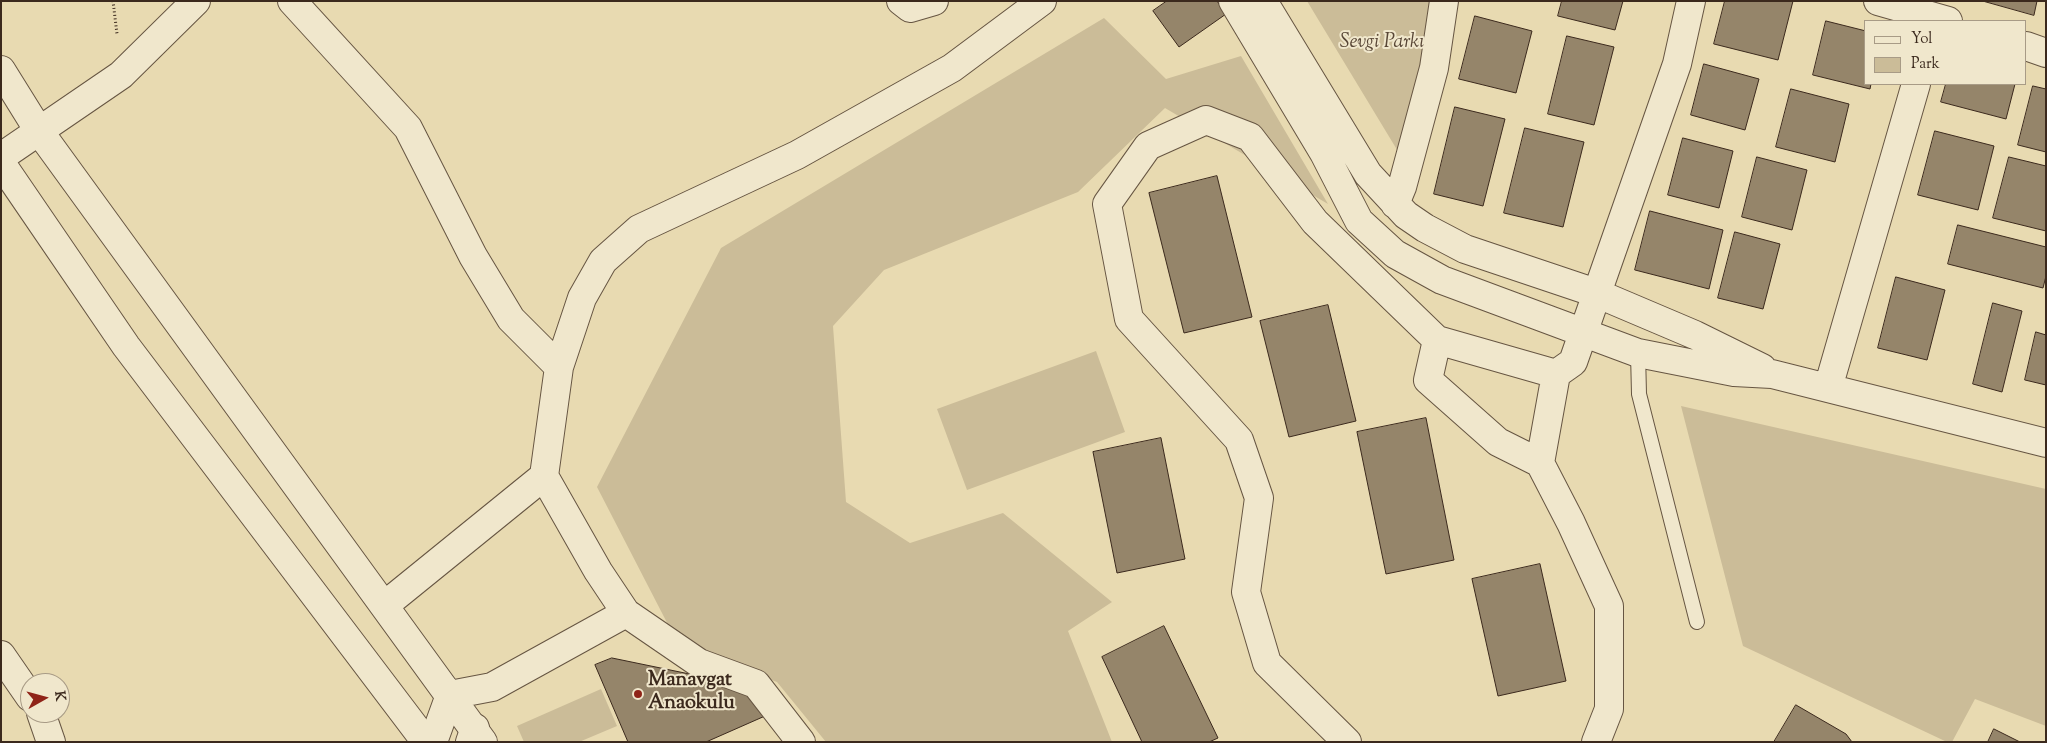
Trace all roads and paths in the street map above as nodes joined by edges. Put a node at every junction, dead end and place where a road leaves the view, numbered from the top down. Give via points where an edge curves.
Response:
1 (196, 1) edge
2 (292, 1) edge
3 (901, 1) edge
4 (934, 1) edge
5 (1042, 1) edge
6 (1233, 1) edge
7 (1263, 1) edge
8 (1444, 1) edge
9 (1691, 1) edge
10 (1878, 1) edge
11 (1939, 20) edge
12 (2027, 46) edge
13 (2046, 53) edge
14 (1, 70) edge
15 (1916, 85) edge
16 (39, 131) junction
17 (1, 157) edge
18 (1, 163) edge
19 (1395, 204) junction
20 (1596, 293) junction
21 (1583, 332) junction
22 (1437, 340) junction
23 (1638, 353) junction
24 (560, 367) junction
25 (1556, 374) junction
26 (1772, 374) junction
27 (1828, 388) junction
28 (2046, 443) edge
29 (1540, 463) junction
30 (544, 476) junction
31 (385, 605) junction
32 (626, 613) junction
33 (1697, 622) dead end
34 (1, 655) edge
35 (20, 683) edge
36 (492, 687) junction
37 (450, 695) junction
38 (44, 723) edge
39 (476, 737) edge
40 (51, 742) edge
41 (426, 742) edge
42 (433, 742) edge
43 (801, 742) edge
44 (1347, 742) edge
45 (1596, 742) edge

1 - 16 street via 121,75
2 - 24 street via 408,128 473,256 511,319
3 - 4 street via 910,8
5 - 24 street via 952,68 797,155 639,229 603,261 582,298
6 - 21 street via 1324,153 1360,221 1395,254 1442,280
7 - 19 street via 1368,174
8 - 19 street via 1434,68
9 - 20 street via 1677,64
10 - 11 street
12 - 13 street
14 - 16 street
15 - 27 street
16 - 17 street
16 - 31 street
18 - 41 street via 126,346
19 - 20 street via 1425,228 1465,249
20 - 21 street
20 - 26 street via 1696,335
21 - 23 street
21 - 25 street via 1573,362
22 - 25 street
22 - 29 street via 1428,380 1498,442
22 - 44 street via 1315,222 1250,137 1206,120 1148,146 1107,204 1129,319 1239,440 1259,498 1246,592 1267,664
23 - 26 street via 1734,372
23 - 33 lane via 1639,394
24 - 30 street
25 - 29 street
26 - 27 street
27 - 28 street
29 - 45 street via 1609,606 1609,709
30 - 31 street
30 - 32 street
31 - 37 street
32 - 36 street
32 - 43 street via 699,663 756,684
34 - 35 street
36 - 37 street
36 - 39 street
37 - 39 street
37 - 42 street
38 - 40 street

